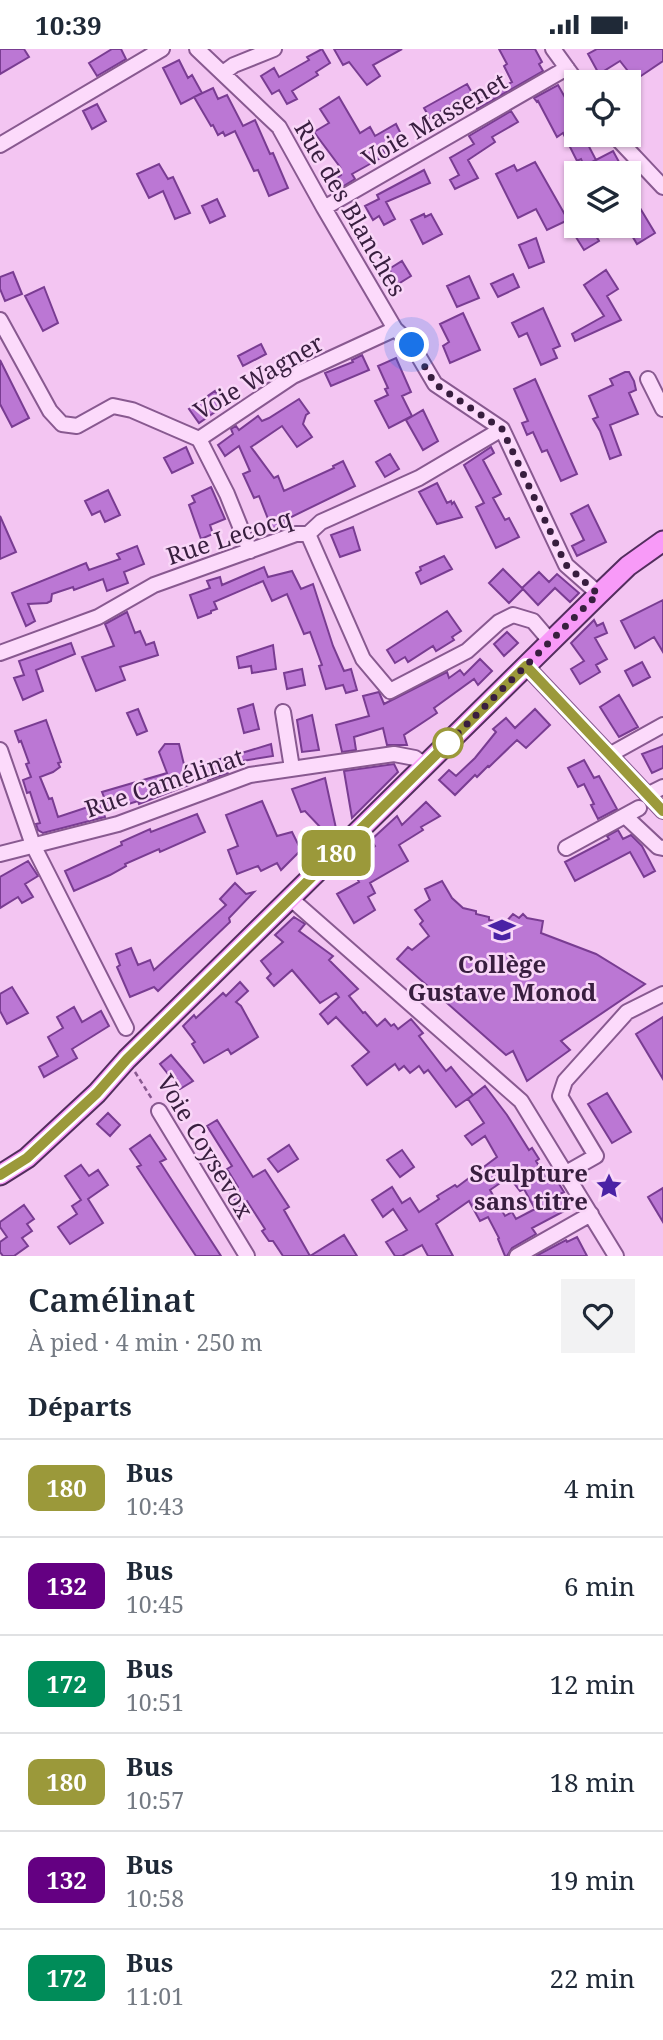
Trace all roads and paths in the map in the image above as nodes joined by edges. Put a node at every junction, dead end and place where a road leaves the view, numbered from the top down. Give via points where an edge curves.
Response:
1 (162, 49) edge
2 (197, 49) edge
3 (274, 49) edge
4 (553, 49) edge
5 (567, 68) joint
6 (223, 73) junction
7 (0, 145) edge
8 (623, 147) edge
9 (663, 187) edge
10 (324, 208) junction
11 (0, 320) edge
12 (395, 329) junction
13 (648, 379) dead end
14 (663, 409) edge
15 (502, 429) junction
16 (199, 439) junction
17 (308, 534) junction
18 (663, 541) edge
19 (250, 551) junction
20 (598, 594) junction
21 (551, 642) junction
22 (0, 653) edge
23 (526, 666) junction
24 (283, 712) dead end
25 (663, 726) edge
26 (0, 750) edge
27 (611, 754) junction
28 (425, 765) junction
29 (292, 768) junction
30 (663, 787) edge
31 (648, 795) junction
32 (639, 808) dead end
33 (663, 811) edge
34 (625, 815) junction
35 (33, 845) junction
36 (566, 848) dead end
37 (663, 848) edge
38 (0, 854) edge
39 (290, 898) junction
40 (663, 995) edge
41 (126, 1028) dead end
42 (127, 1059) junction
43 (159, 1111) joint
44 (0, 1160) edge
45 (566, 1173) junction
46 (0, 1175) edge
47 (590, 1214) junction
48 (247, 1256) edge
49 (517, 1256) edge
50 (615, 1256) edge

1 - 7 street
2 - 6 street, Rue des Blanches
3 - 6 street
4 - 5 street
5 - 10 street, Voie Massenet
6 - 10 street, Rue des Blanches via 279,127
8 - 9 street
10 - 12 street, Rue des Blanches
11 - 16 street, Voie Wagner via 50,411 62,424 77,426 113,406
12 - 15 street, Rue des Blanches via 412,345 435,384
12 - 16 street, Voie Wagner via 293,376
13 - 14 street
15 - 17 street, Rue Lecocq via 419,478 321,522
15 - 20 street via 566,565
16 - 19 street
17 - 19 street, Rue Lecocq
17 - 21 street via 363,659 390,691 467,651 513,615 533,621
18 - 20 main road
19 - 22 street, Rue Lecocq via 154,585 98,617
20 - 21 main road
21 - 23 main road
23 - 27 street
23 - 28 main road
24 - 29 street
25 - 27 street
26 - 35 street
27 - 31 street
28 - 29 street, Rue Camélinat via 394,754
28 - 39 main road
29 - 35 street, Rue Camélinat via 239,778 118,824
30 - 31 street
31 - 33 street
32 - 34 street
34 - 36 street
34 - 37 street
35 - 38 street, Rue Camélinat
35 - 41 street
39 - 42 main road
39 - 45 street via 521,1101
40 - 45 street via 627,1012 565,1081 560,1096 596,1156
42 - 43 path, Voie Coysevox
42 - 44 main road
42 - 46 main road via 27,1158
43 - 48 street, Voie Coysevox
45 - 47 street
47 - 49 street
47 - 50 street

